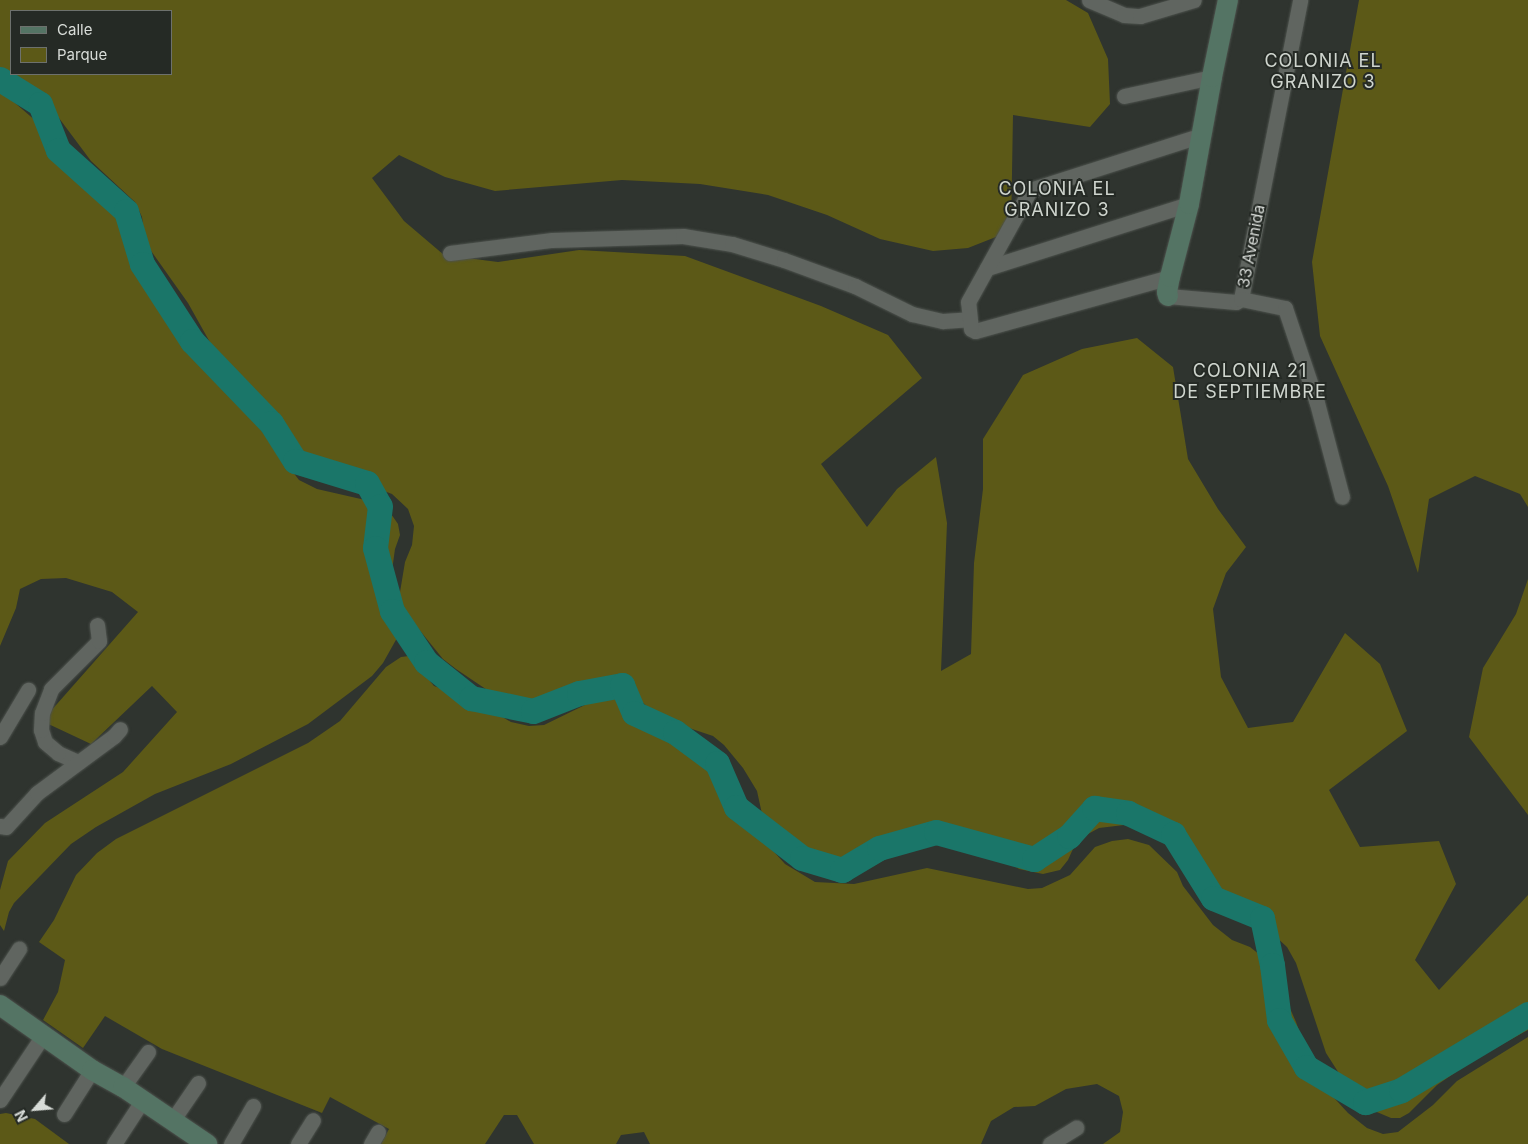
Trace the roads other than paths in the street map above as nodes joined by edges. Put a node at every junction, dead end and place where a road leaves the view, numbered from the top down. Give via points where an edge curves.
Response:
1 (1089, 0) edge
2 (1194, 0) edge
3 (1228, 0) edge
4 (1300, 0) edge
5 (1212, 77) junction
6 (1124, 96) dead end
7 (1202, 135) junction
8 (1189, 204) junction
9 (450, 253) dead end
10 (987, 268) junction
11 (1169, 287) junction
12 (1241, 299) junction
13 (969, 319) junction
14 (1342, 497) dead end
15 (98, 625) dead end
16 (28, 690) dead end
17 (120, 728) dead end
18 (0, 737) edge
19 (78, 762) junction
20 (0, 826) edge
21 (19, 949) dead end
22 (0, 978) edge
23 (0, 1005) edge
24 (44, 1034) junction
25 (148, 1052) dead end
26 (92, 1070) junction
27 (198, 1083) dead end
28 (123, 1087) junction
29 (0, 1100) edge
30 (142, 1101) junction
31 (253, 1106) dead end
32 (64, 1114) dead end
33 (313, 1120) dead end
34 (172, 1121) junction
35 (1076, 1128) dead end
36 (195, 1141) edge
37 (114, 1144) edge
38 (231, 1144) edge
39 (298, 1144) edge
40 (1050, 1144) edge

1 - 2 street via 1124,15 1140,16
3 - 5 street
4 - 12 street, 33 Avenida
5 - 6 street
5 - 7 street
7 - 8 street
7 - 10 street via 1030,190
8 - 10 street
8 - 11 street
9 - 13 street via 552,240 683,236 732,244 784,260 855,286 912,314 943,321
10 - 13 street via 968,302
11 - 12 street, 33 Avenida via 1236,302
11 - 13 street via 975,331 971,329
12 - 14 street via 1285,308 1317,404
15 - 19 street via 99,641 52,688 42,713 41,730 45,742 58,753
16 - 18 street
17 - 19 street
19 - 20 street via 38,793 6,827
21 - 22 street
23 - 24 street
24 - 26 street
24 - 29 street
25 - 28 street
26 - 28 street
26 - 32 street
27 - 34 street
28 - 30 street
30 - 34 street
30 - 37 street
31 - 38 street
33 - 39 street
34 - 36 street
35 - 40 street

